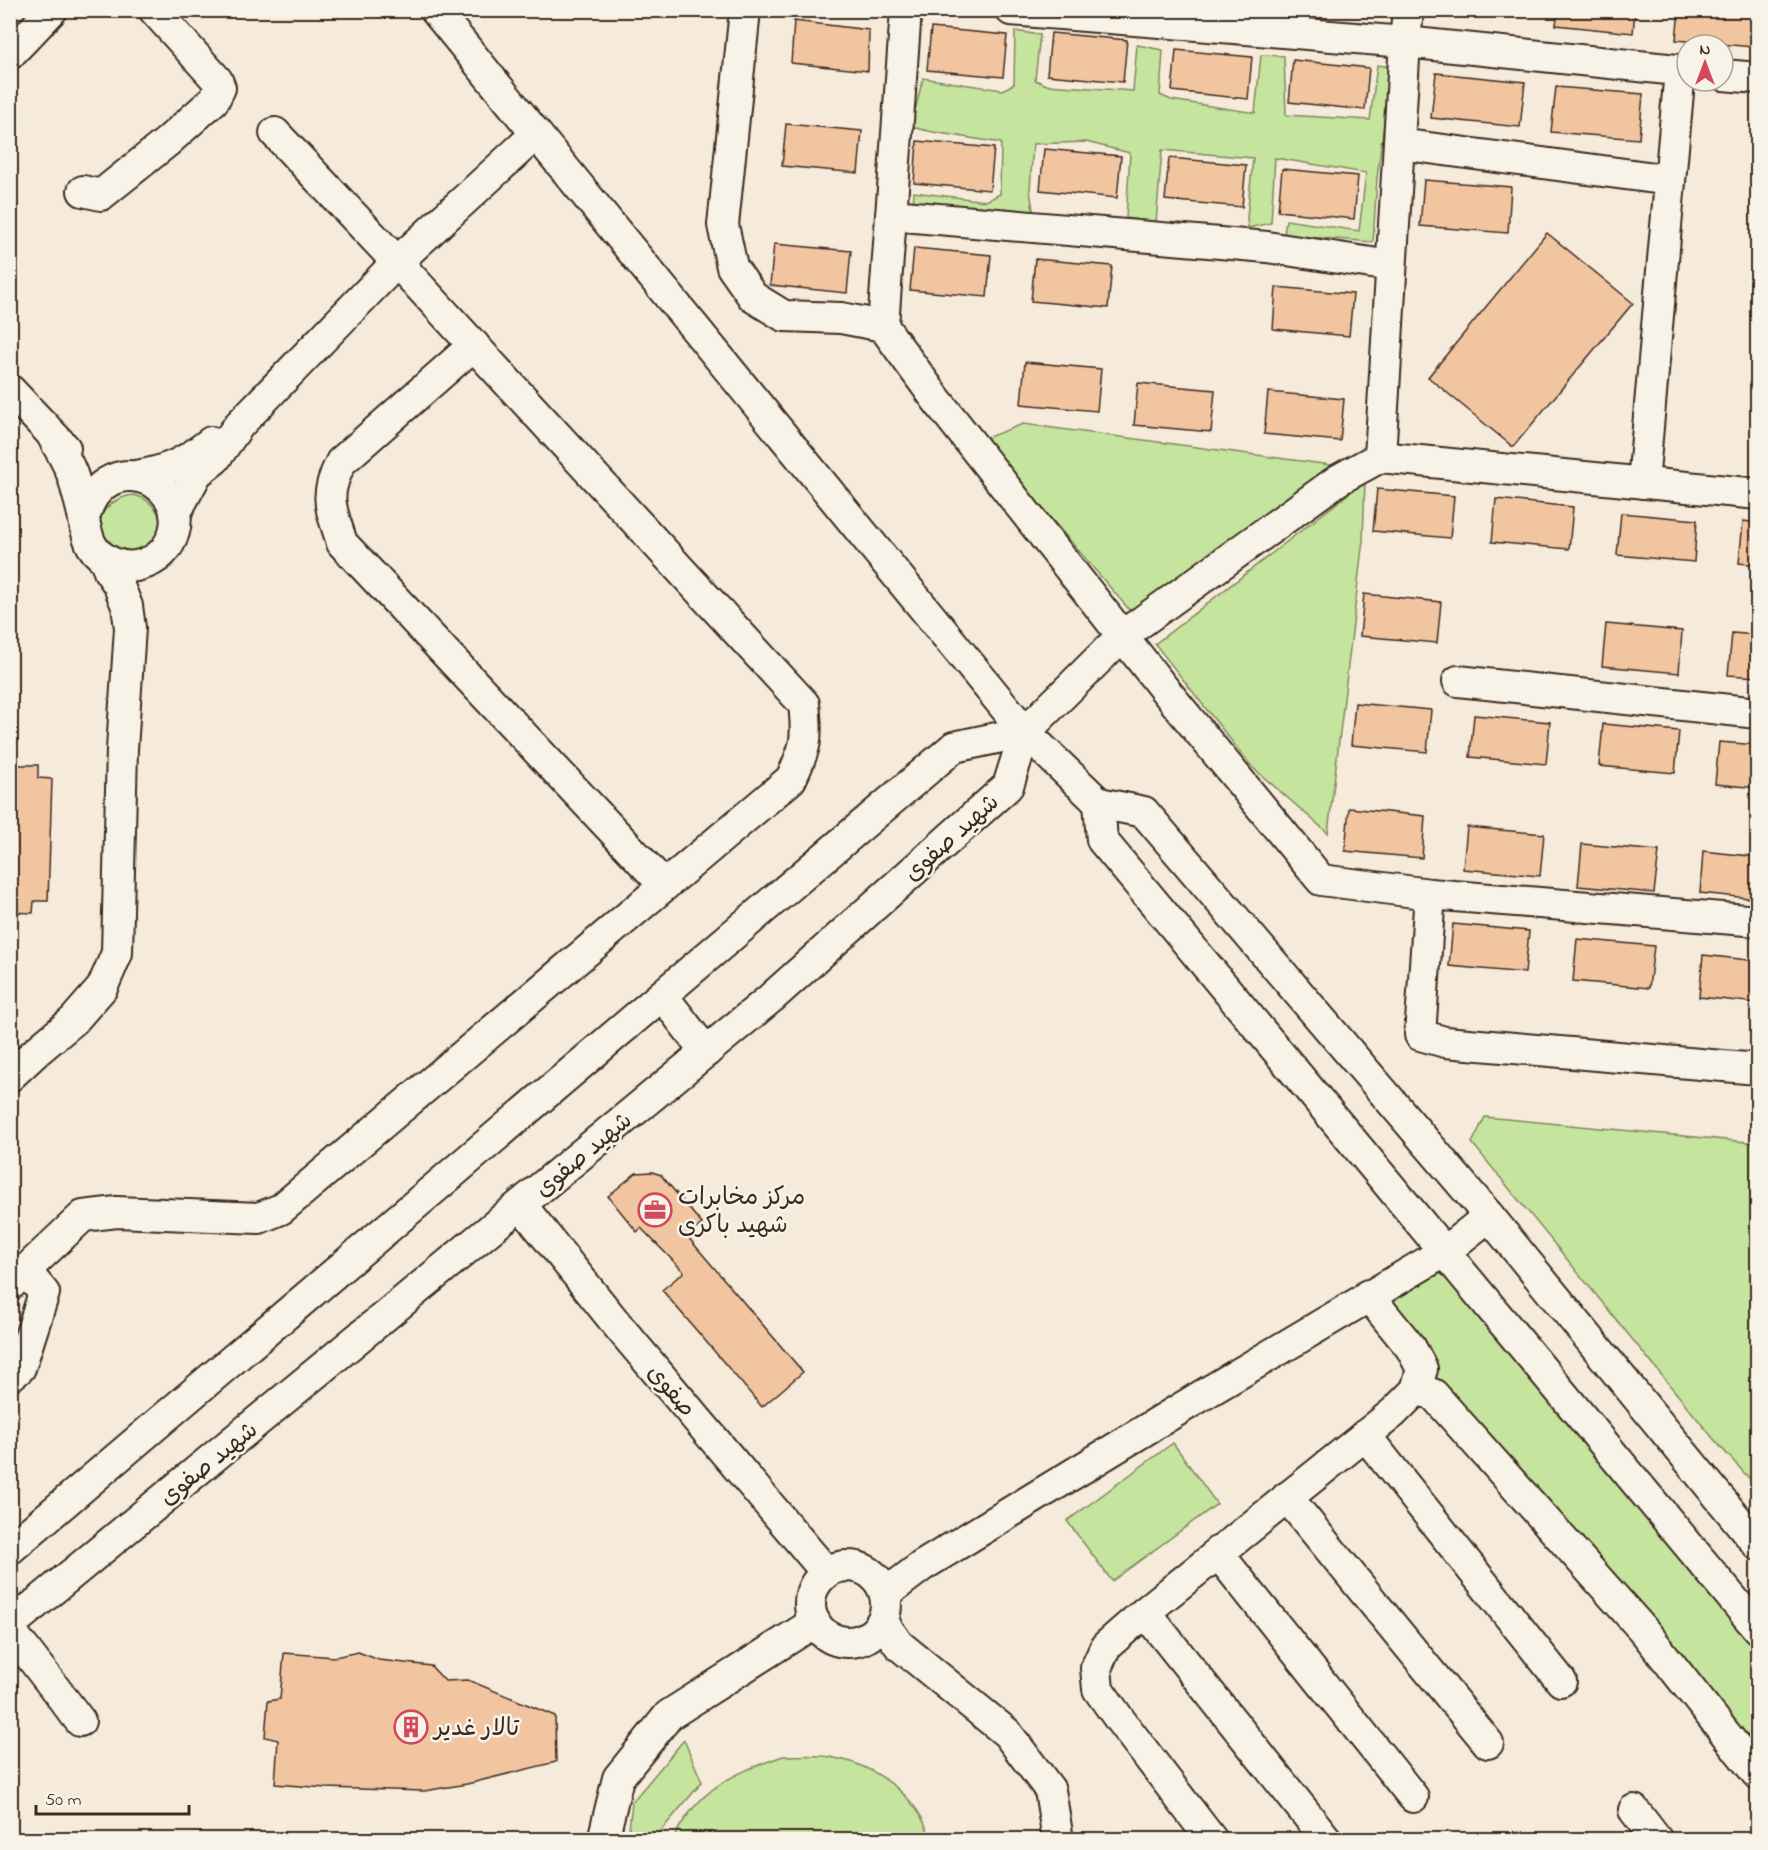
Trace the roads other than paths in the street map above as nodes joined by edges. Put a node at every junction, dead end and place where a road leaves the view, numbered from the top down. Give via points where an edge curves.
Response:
1 (52, 10) edge
2 (154, 10) edge
3 (435, 10) edge
4 (745, 10) edge
5 (906, 10) edge
6 (1011, 10) edge
7 (1408, 10) edge
8 (1405, 42) junction
9 (10, 54) edge
10 (1675, 70) edge
11 (1735, 76) edge
12 (1758, 78) edge
13 (1681, 93) edge
14 (275, 133) dead end
15 (536, 134) junction
16 (1399, 144) junction
17 (1670, 180) junction
18 (82, 191) dead end
19 (891, 215) junction
20 (398, 262) junction
21 (1391, 266) junction
22 (883, 326) junction
23 (474, 345) junction
24 (10, 390) edge
25 (239, 425) junction
26 (52, 435) junction
27 (1380, 457) junction
28 (122, 479) junction
29 (1643, 483) junction
30 (1758, 494) edge
31 (175, 514) junction
32 (84, 519) junction
33 (161, 554) junction
34 (105, 559) junction
35 (130, 628) junction
36 (1122, 636) junction
37 (1458, 681) dead end
38 (1758, 712) edge
39 (1025, 732) junction
40 (1099, 803) junction
41 (664, 885) junction
42 (1430, 894) junction
43 (1758, 921) edge
44 (662, 995) junction
45 (706, 1052) junction
46 (1758, 1069) edge
47 (10, 1076) edge
48 (521, 1205) junction
49 (1489, 1216) junction
50 (1444, 1252) junction
51 (18, 1278) edge
52 (1368, 1295) junction
53 (10, 1376) edge
54 (1416, 1390) junction
55 (1365, 1435) junction
56 (1287, 1497) junction
57 (1758, 1545) edge
58 (10, 1549) edge
59 (1218, 1552) junction
60 (826, 1572) junction
61 (883, 1607) junction
62 (1145, 1612) junction
63 (815, 1622) junction
64 (10, 1625) edge
65 (1758, 1629) edge
66 (10, 1630) edge
67 (1561, 1681) dead end
68 (80, 1721) dead end
69 (1488, 1743) dead end
70 (1758, 1775) edge
71 (1413, 1797) dead end
72 (1634, 1810) dead end
73 (603, 1839) edge
74 (1058, 1839) edge
75 (1212, 1839) edge
76 (1326, 1839) edge
77 (1657, 1839) edge

1 - 9 street
2 - 18 street via 220,88 214,100 101,195
3 - 15 street
4 - 22 street via 723,225 732,267 753,297 784,316 841,318
5 - 19 street
6 - 8 street
7 - 8 street
8 - 10 street
8 - 16 street
11 - 12 street
13 - 17 street
14 - 20 street
15 - 20 street
15 - 39 street
16 - 17 street
16 - 21 street
17 - 29 street
19 - 21 street via 1267,247
19 - 22 street
20 - 23 street
20 - 25 street
21 - 27 street
22 - 36 street
23 - 41 street via 804,704 805,748 791,779
23 - 41 street via 342,462 331,483 330,503 342,543
24 - 26 street
25 - 28 street via 171,468
25 - 31 street via 215,459 197,473
26 - 28 street via 71,454
26 - 32 street via 73,477
27 - 29 street
27 - 36 street via 1338,480
28 - 31 street via 150,480 171,500
28 - 32 street via 95,491
29 - 30 street
31 - 33 street via 175,529
32 - 34 street via 86,535
33 - 34 street via 134,567
33 - 35 street via 141,593
34 - 35 street via 127,606
35 - 47 street via 122,749 117,953 102,988 74,1020
36 - 39 street
36 - 42 street via 1321,880
37 - 38 street
39 - 40 street
39 - 44 street via 954,747
39 - 45 street, شهید صفوی via 1008,786
40 - 49 street via 1144,812
40 - 50 street via 1102,840
41 - 51 street via 280,1209 259,1218 117,1212 83,1216
42 - 43 street
42 - 46 street via 1420,1035 1445,1042
44 - 45 street
44 - 58 street
45 - 48 street, شهید صفوی
48 - 60 street, صفوی
48 - 64 street, شهید صفوی
49 - 50 street
49 - 57 street
50 - 52 street
50 - 65 street
51 - 53 street via 44,1293 20,1368
52 - 54 street via 1411,1348 1422,1369
52 - 61 street via 932,1560
54 - 55 street
54 - 70 street via 1433,1394 1645,1632
55 - 56 street
55 - 67 street
56 - 59 street
56 - 69 street
59 - 62 street
59 - 71 street
60 - 61 street via 849,1566 872,1574 880,1583
60 - 63 street via 812,1590 811,1612
61 - 63 street via 875,1630 855,1641 832,1638
61 - 74 street via 899,1645 1007,1733 1050,1790
62 - 75 street via 1106,1646 1096,1668 1098,1689
62 - 76 street
63 - 73 street via 669,1715 618,1778
66 - 68 street
72 - 77 street

